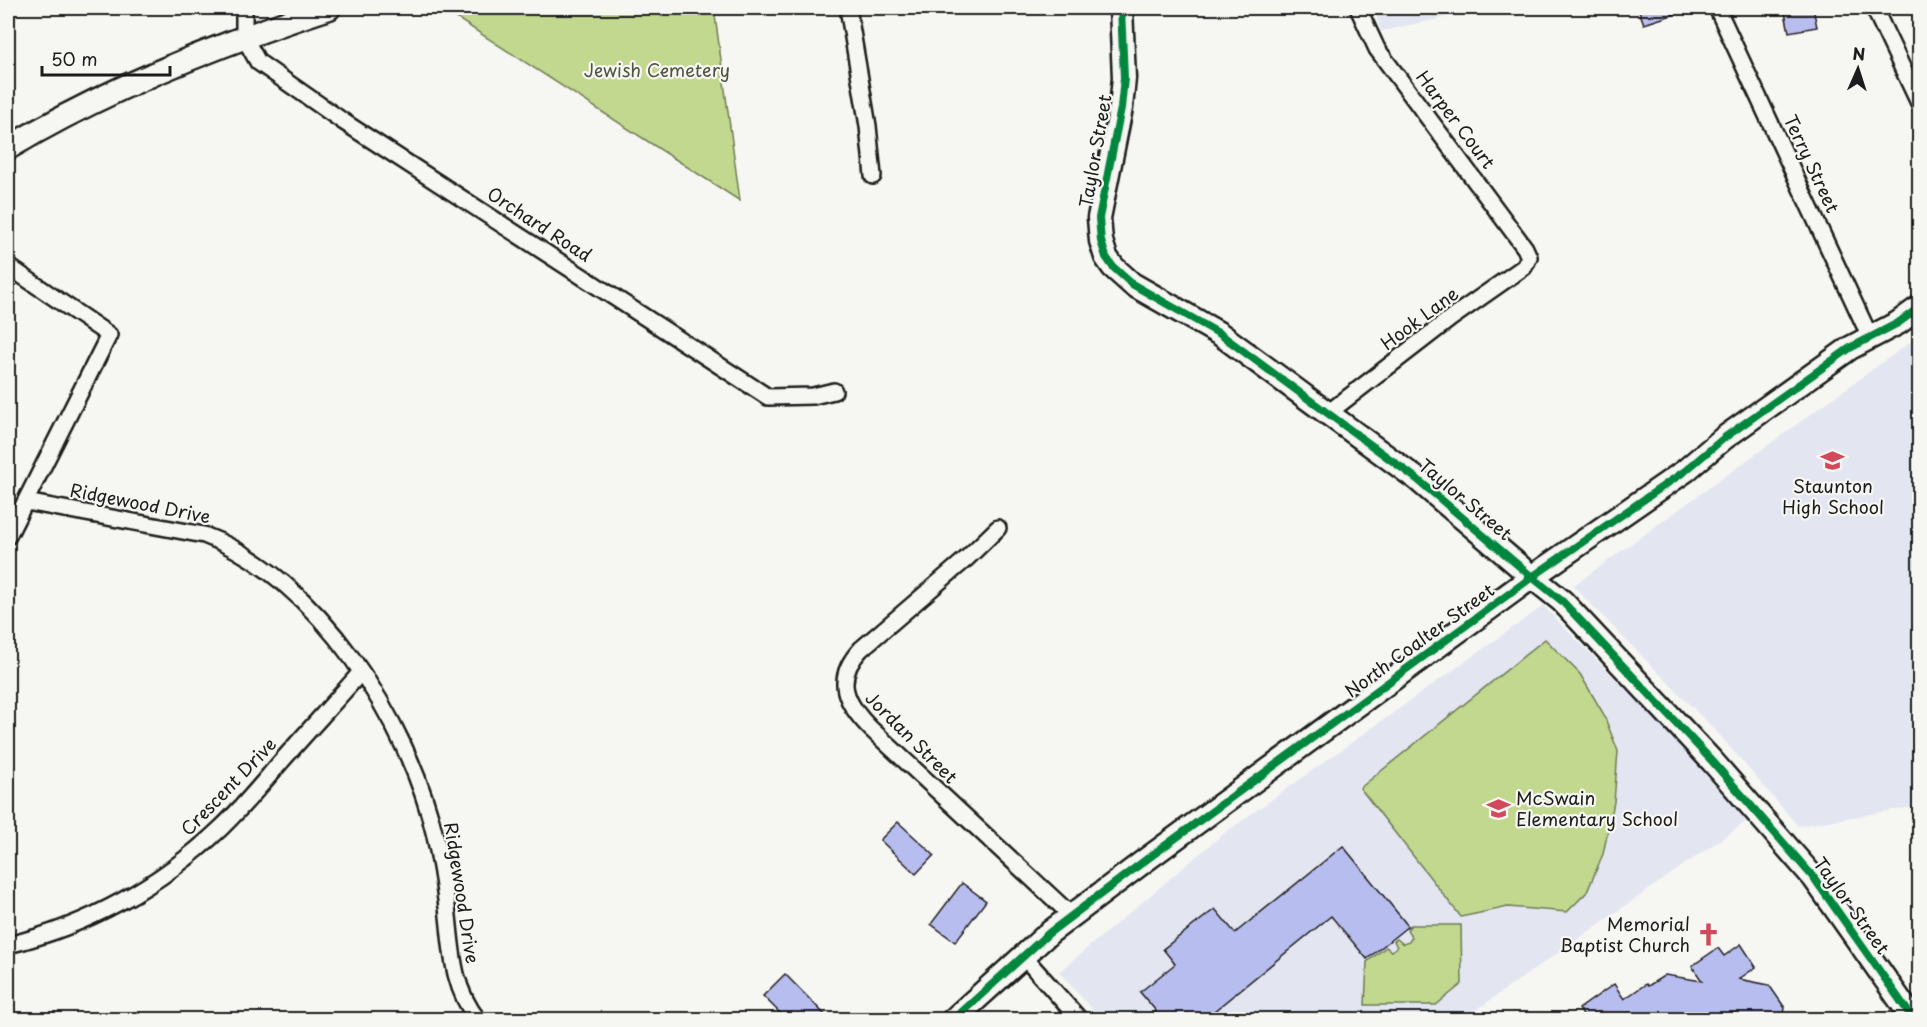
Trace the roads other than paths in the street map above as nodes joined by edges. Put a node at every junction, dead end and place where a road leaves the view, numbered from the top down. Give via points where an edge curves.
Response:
1 (244, 8) edge
2 (329, 8) edge
3 (848, 8) edge
4 (1121, 8) edge
5 (1358, 8) edge
6 (1717, 8) edge
7 (1874, 8) edge
8 (244, 37) junction
9 (1920, 105) edge
10 (8, 148) edge
11 (873, 176) dead end
12 (1528, 253) joint
13 (8, 266) edge
14 (1920, 307) edge
15 (1870, 338) junction
16 (834, 391) dead end
17 (1328, 413) junction
18 (26, 502) junction
19 (998, 528) dead end
20 (8, 536) edge
21 (1532, 577) junction
22 (361, 672) junction
23 (1071, 915) junction
24 (8, 945) edge
25 (1023, 956) junction
26 (478, 1020) edge
27 (953, 1020) edge
28 (1080, 1020) edge
29 (1914, 1020) edge

1 - 8 street
2 - 8 street
3 - 11 street
4 - 17 street, Taylor Street via 1121,108 1099,219 1106,257 1132,284 1220,334
5 - 12 street, Harper Court via 1377,49
6 - 15 street, Terry Street
7 - 9 street
8 - 10 street via 125,87
8 - 16 street, Orchard Road via 258,62 344,122 768,397 813,396
12 - 17 street, Hook Lane via 1524,267
13 - 18 street via 109,335
14 - 15 street, North Coalter Street
15 - 21 street, North Coalter Street via 1840,355 1724,438 1676,478
17 - 21 street, Taylor Street via 1417,479
18 - 20 street
18 - 22 street, Ridgewood Drive via 204,535 226,543 295,591
19 - 23 street, Jordan Street via 861,649 847,668 845,690 852,709 871,729
21 - 23 street, North Coalter Street
21 - 29 street, Taylor Street via 1596,635 1814,878
22 - 24 street, Crescent Drive via 225,824 178,865 94,915 44,936
22 - 26 street, Ridgewood Drive via 395,731 419,786 435,835 455,976
23 - 25 street, North Coalter Street
25 - 27 street, North Coalter Street
25 - 28 street

